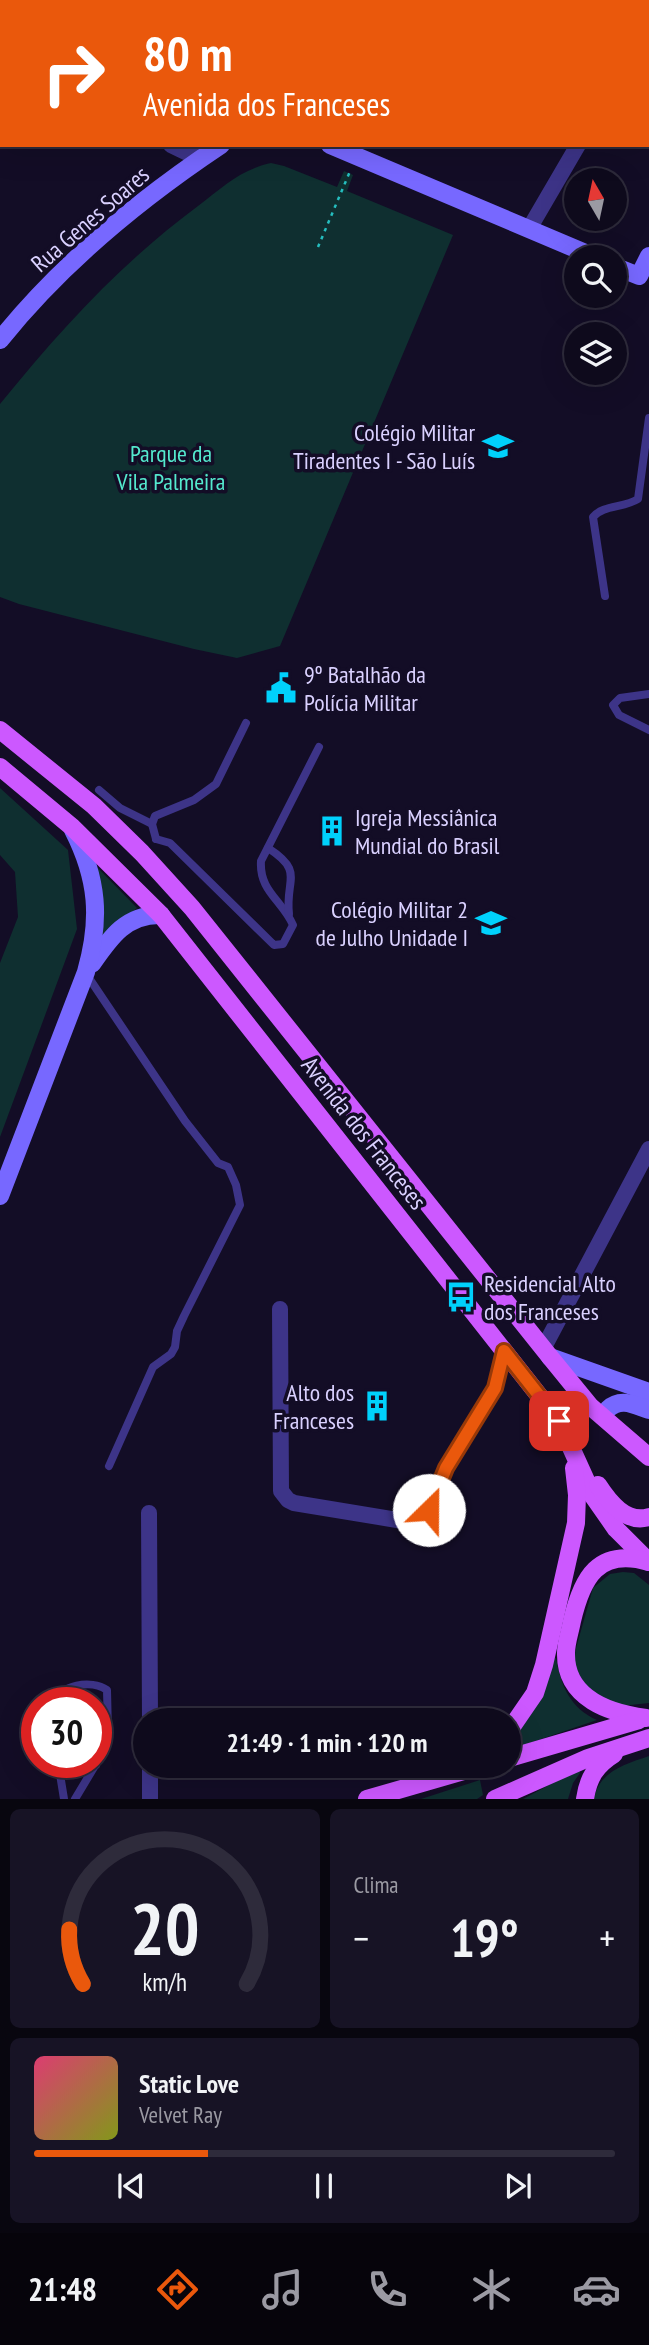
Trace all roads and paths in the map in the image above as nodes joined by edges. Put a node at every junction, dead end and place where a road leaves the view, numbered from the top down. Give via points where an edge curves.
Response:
1 (175, 147) edge
2 (218, 147) edge
3 (335, 147) edge
4 (577, 147) edge
5 (356, 156) junction
6 (200, 159) junction
7 (529, 229) junction
8 (567, 245) edge
9 (318, 247) dead end
10 (649, 256) edge
11 (627, 272) edge
12 (644, 279) edge
13 (0, 340) edge
14 (649, 418) edge
15 (647, 437) edge
16 (605, 596) dead end
17 (649, 694) edge
18 (246, 723) dead end
19 (0, 730) edge
20 (649, 730) edge
21 (319, 747) dead end
22 (0, 767) edge
23 (99, 790) dead end
24 (152, 824) junction
25 (72, 827) junction
26 (156, 839) junction
27 (268, 848) junction
28 (142, 853) junction
29 (161, 915) junction
30 (290, 917) junction
31 (86, 972) junction
32 (649, 1149) edge
33 (0, 1196) edge
34 (280, 1309) dead end
35 (500, 1346) junction
36 (546, 1353) junction
37 (647, 1388) edge
38 (590, 1406) junction
39 (608, 1409) junction
40 (649, 1410) edge
41 (567, 1434) junction
42 (649, 1444) edge
43 (649, 1457) edge
44 (109, 1466) dead end
45 (649, 1471) edge
46 (149, 1513) dead end
47 (649, 1517) edge
48 (649, 1562) edge
49 (78, 1687) edge
50 (102, 1687) edge
51 (150, 1708) edge
52 (521, 1713) edge
53 (648, 1717) edge
54 (643, 1740) edge
55 (521, 1754) edge
56 (61, 1778) edge
57 (88, 1778) edge
58 (150, 1778) edge
59 (434, 1778) edge
60 (439, 1778) edge
61 (425, 1782) junction
62 (64, 1799) edge
63 (75, 1799) edge
64 (150, 1799) edge
65 (367, 1799) edge
66 (495, 1799) edge
67 (585, 1799) edge

1 - 6 street
2 - 6 street, Rua Genes Soares
3 - 5 street
4 - 7 street
5 - 7 street
5 - 9 path
6 - 13 street, Rua Genes Soares via 56,278
7 - 8 street
10 - 12 street
11 - 12 street
14 - 15 lane
15 - 16 lane via 638,499 598,511 593,517
17 - 20 lane via 620,698 613,705 619,715
18 - 24 lane via 216,784 194,800 158,814
19 - 28 main road, Avenida dos Franceses via 94,806
21 - 27 lane
22 - 25 main road, Avenida dos Franceses
23 - 24 lane via 120,808
24 - 26 lane
25 - 29 main road, Avenida dos Franceses
25 - 31 street via 90,870 95,899
26 - 28 lane
26 - 30 lane via 170,843 275,945 284,944 293,925
27 - 30 lane via 288,863 292,874
27 - 30 lane via 261,861 261,881
28 - 36 main road, Avenida dos Franceses via 192,908
29 - 31 street via 122,926
29 - 35 main road, Avenida dos Franceses
31 - 33 street
31 - 44 lane via 185,1121 218,1163 228,1167 240,1205 177,1331 175,1347 153,1367
32 - 36 street
34 - 35 street via 281,1491 288,1500 403,1521 422,1517 429,1510 446,1468 482,1407
35 - 41 main road, Avenida dos Franceses
36 - 37 street
36 - 38 main road, Avenida dos Franceses
36 - 39 main road
38 - 43 main road, Avenida dos Franceses
38 - 45 main road
39 - 40 street via 624,1402
39 - 42 main road
41 - 47 main road via 617,1508 635,1518
41 - 48 main road, Avenida dos Franceses via 593,1496 616,1529
41 - 52 main road via 577,1495 576,1524 544,1665 535,1693
46 - 51 street
48 - 53 main road via 622,1559 593,1570 578,1595 566,1657 573,1681 594,1703 621,1715
49 - 50 lane
53 - 55 main road
54 - 66 main road via 588,1758
54 - 67 main road via 596,1769
56 - 62 lane
57 - 63 lane
58 - 64 street
59 - 61 main road
60 - 61 main road
61 - 65 main road

